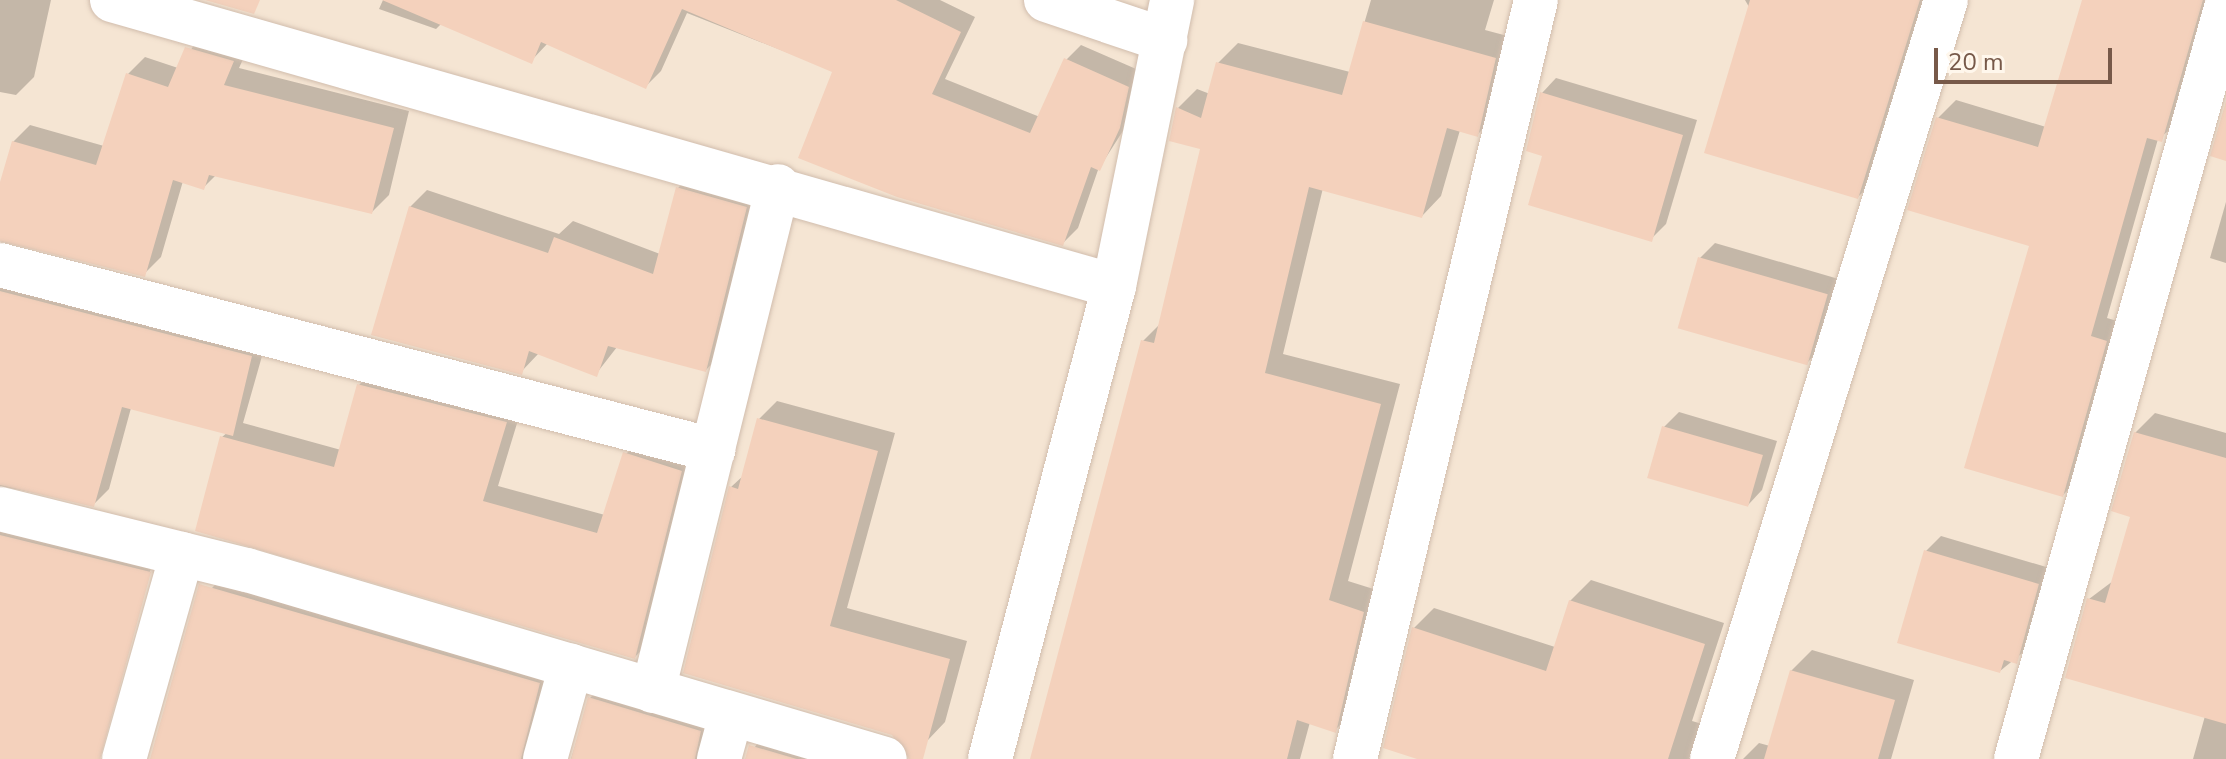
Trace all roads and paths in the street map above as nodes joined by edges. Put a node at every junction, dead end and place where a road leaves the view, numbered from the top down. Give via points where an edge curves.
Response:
1 (112, 0) edge
2 (1046, 0) edge
3 (1536, 0) edge
4 (1946, 0) edge
5 (2226, 8) edge
6 (1169, 20) edge
7 (2209, 133) edge
8 (778, 186) junction
9 (0, 265) edge
10 (1114, 286) junction
11 (713, 450) junction
12 (0, 509) edge
13 (182, 554) junction
14 (571, 666) junction
15 (653, 691) junction
16 (731, 715) junction
17 (124, 759) edge
18 (545, 759) edge
19 (719, 759) edge
20 (885, 759) edge
21 (990, 759) edge
22 (1355, 759) edge
23 (1712, 759) edge
24 (2016, 759) edge

1 - 8 street
2 - 6 street
3 - 22 street
4 - 23 street
5 - 7 street
6 - 10 street
7 - 24 street
8 - 10 street
8 - 11 street
9 - 11 street
10 - 21 street
11 - 15 street
12 - 13 street
13 - 14 street
13 - 17 street
14 - 15 street
14 - 18 street
15 - 16 street
16 - 19 street
16 - 20 street

